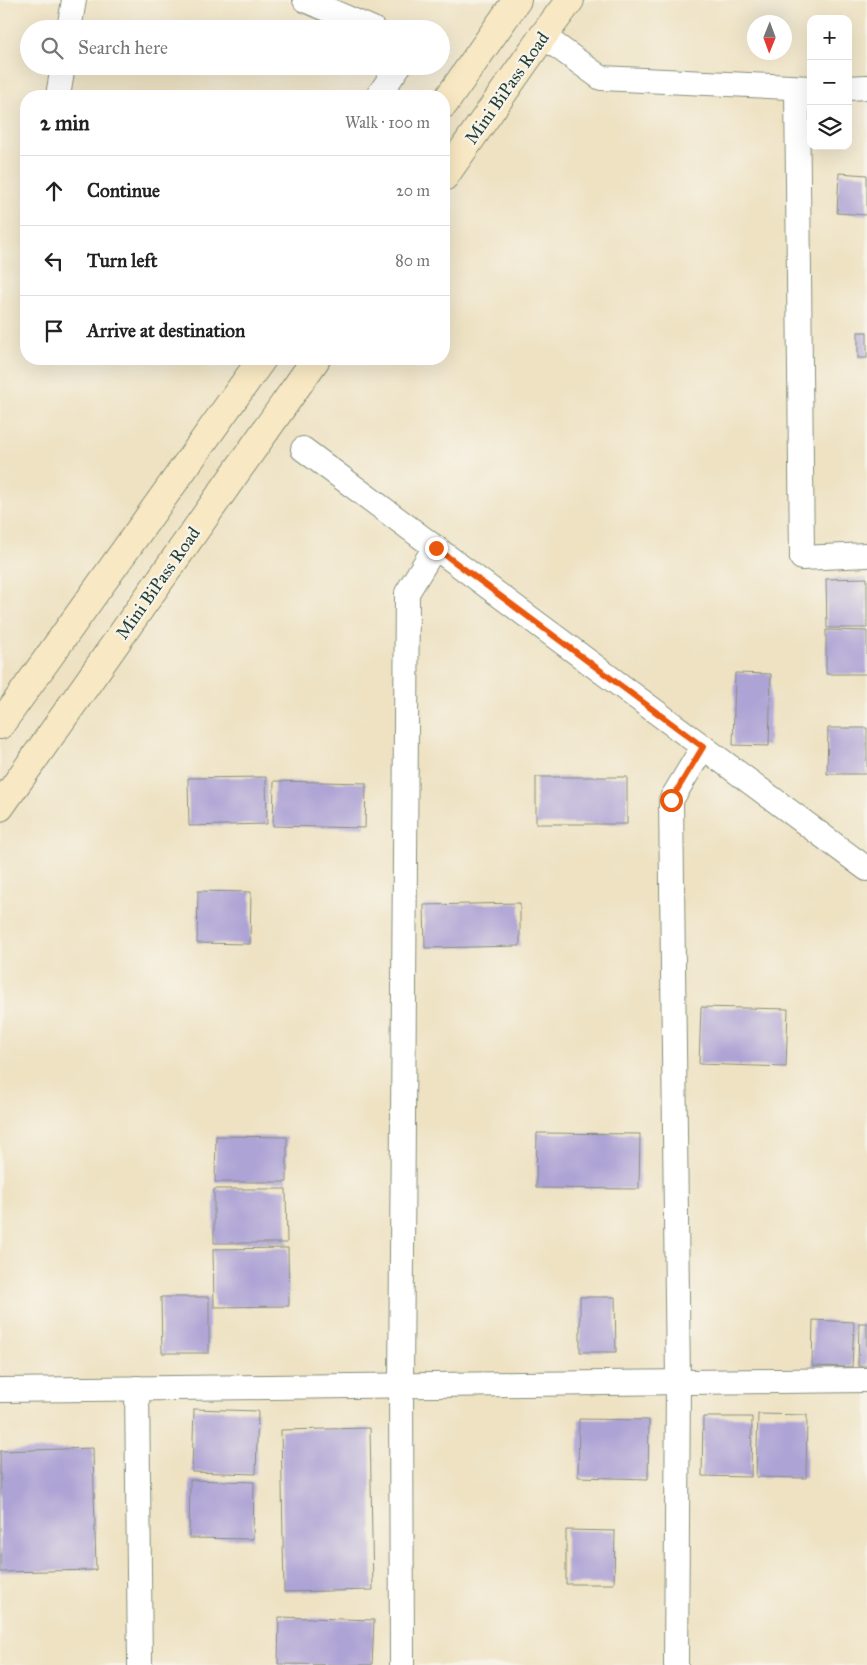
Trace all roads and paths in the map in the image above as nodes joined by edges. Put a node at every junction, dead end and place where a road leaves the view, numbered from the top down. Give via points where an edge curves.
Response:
1 (74, 0) edge
2 (305, 0) edge
3 (517, 0) edge
4 (570, 0) edge
5 (71, 20) edge
6 (352, 20) edge
7 (543, 36) junction
8 (62, 75) edge
9 (393, 75) edge
10 (867, 87) edge
11 (852, 88) edge
12 (804, 89) edge
13 (59, 90) edge
14 (382, 90) edge
15 (450, 95) edge
16 (450, 168) edge
17 (258, 365) edge
18 (312, 365) edge
19 (303, 448) dead end
20 (436, 548) junction
21 (867, 555) edge
22 (0, 725) edge
23 (703, 747) junction
24 (0, 807) edge
25 (867, 869) edge
26 (867, 1380) edge
27 (678, 1382) junction
28 (401, 1384) junction
29 (137, 1388) junction
30 (0, 1390) edge
31 (140, 1665) edge
32 (402, 1665) edge
33 (676, 1665) edge

1 - 5 street
2 - 6 street
3 - 15 street
4 - 7 street, Mini BiPass Road
7 - 12 street via 601,78
7 - 16 street, Mini BiPass Road
8 - 13 street
9 - 14 street
10 - 11 street
12 - 21 street via 802,558
17 - 22 street
18 - 24 street, Mini BiPass Road
19 - 20 street
20 - 23 street
20 - 28 street via 407,593
23 - 25 street
23 - 27 street via 671,800
26 - 27 street
27 - 28 street
27 - 33 street
28 - 29 street
28 - 32 street
29 - 30 street
29 - 31 street

